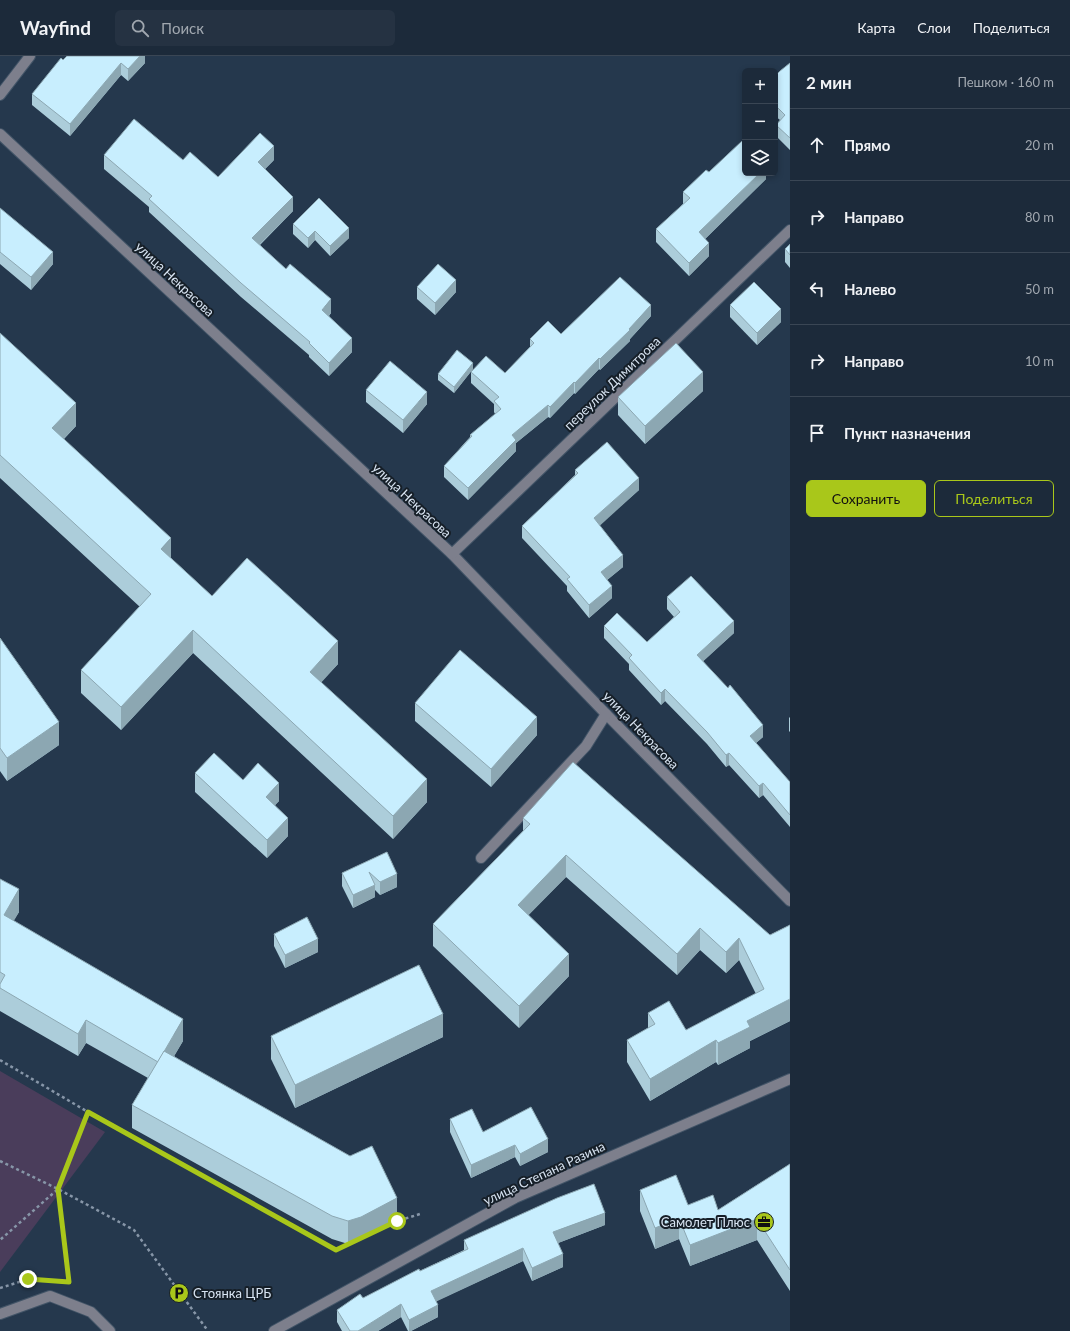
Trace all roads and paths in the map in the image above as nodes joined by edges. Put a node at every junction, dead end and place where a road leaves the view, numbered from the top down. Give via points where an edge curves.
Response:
1 (30, 56) edge
2 (0, 95) edge
3 (0, 134) edge
4 (790, 230) edge
5 (452, 554) junction
6 (606, 714) junction
7 (481, 858) dead end
8 (790, 901) edge
9 (0, 1060) edge
10 (790, 1079) edge
11 (88, 1112) junction
12 (0, 1161) edge
13 (58, 1189) junction
14 (420, 1214) dead end
15 (390, 1224) edge
16 (0, 1240) edge
17 (356, 1240) edge
18 (42, 1280) dead end
19 (62, 1281) dead end
20 (0, 1288) edge
21 (0, 1314) edge
22 (110, 1331) edge
23 (208, 1331) edge
24 (274, 1331) edge

1 - 2 street
3 - 5 street, улица Некрасова
4 - 5 street, переулок Димитрова
5 - 6 street, улица Некрасова
6 - 7 street via 586,746
6 - 8 street, улица Некрасова
9 - 11 path
10 - 24 street, улица Степана Разина via 515,1198
11 - 13 path
11 - 17 path via 336,1250
12 - 13 path
13 - 16 path
13 - 19 path via 69,1282
13 - 23 path via 134,1230
14 - 15 path
18 - 20 path via 28,1279
21 - 22 street via 50,1296 91,1312

